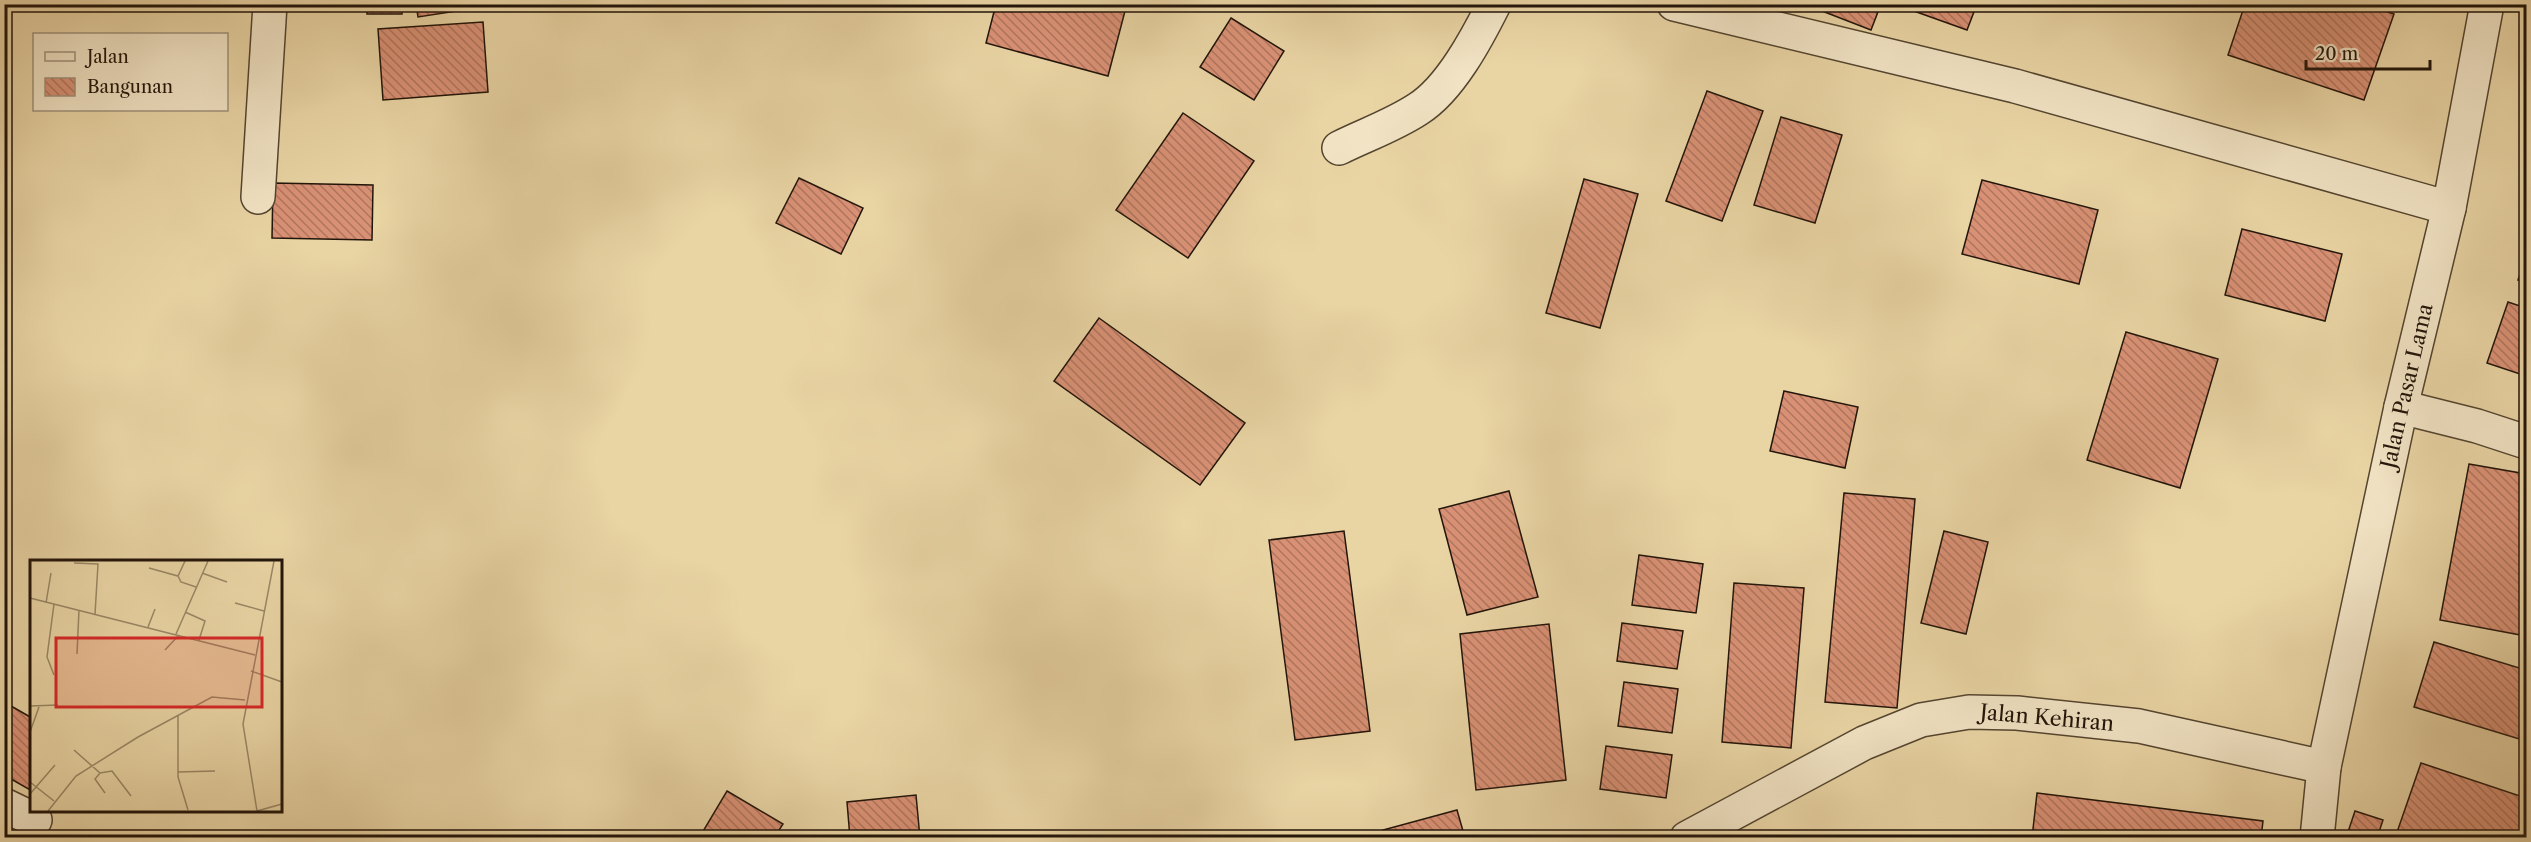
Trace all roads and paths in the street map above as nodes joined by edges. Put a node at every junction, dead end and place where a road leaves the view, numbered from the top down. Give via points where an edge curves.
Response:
1 (270, 4) edge
2 (1494, 4) edge
3 (1674, 4) edge
4 (2487, 4) edge
5 (1761, 15) edge
6 (1339, 148) dead end
7 (258, 197) dead end
8 (2449, 208) junction
9 (2401, 408) junction
10 (2526, 442) edge
11 (2324, 767) junction
12 (4, 806) edge
13 (35, 820) dead end
14 (1687, 837) edge
15 (2318, 837) edge

1 - 7 street
2 - 6 street via 1445,83 1419,108
3 - 5 street
4 - 8 street, Jalan Pasar Lama
5 - 8 street
8 - 9 street, Jalan Pasar Lama
9 - 10 street
9 - 11 street, Jalan Pasar Lama
11 - 14 street, Jalan Kehiran via 2139,726 1969,712 1921,720 1864,743
11 - 15 street, Jalan Pasar Lama
12 - 13 street

